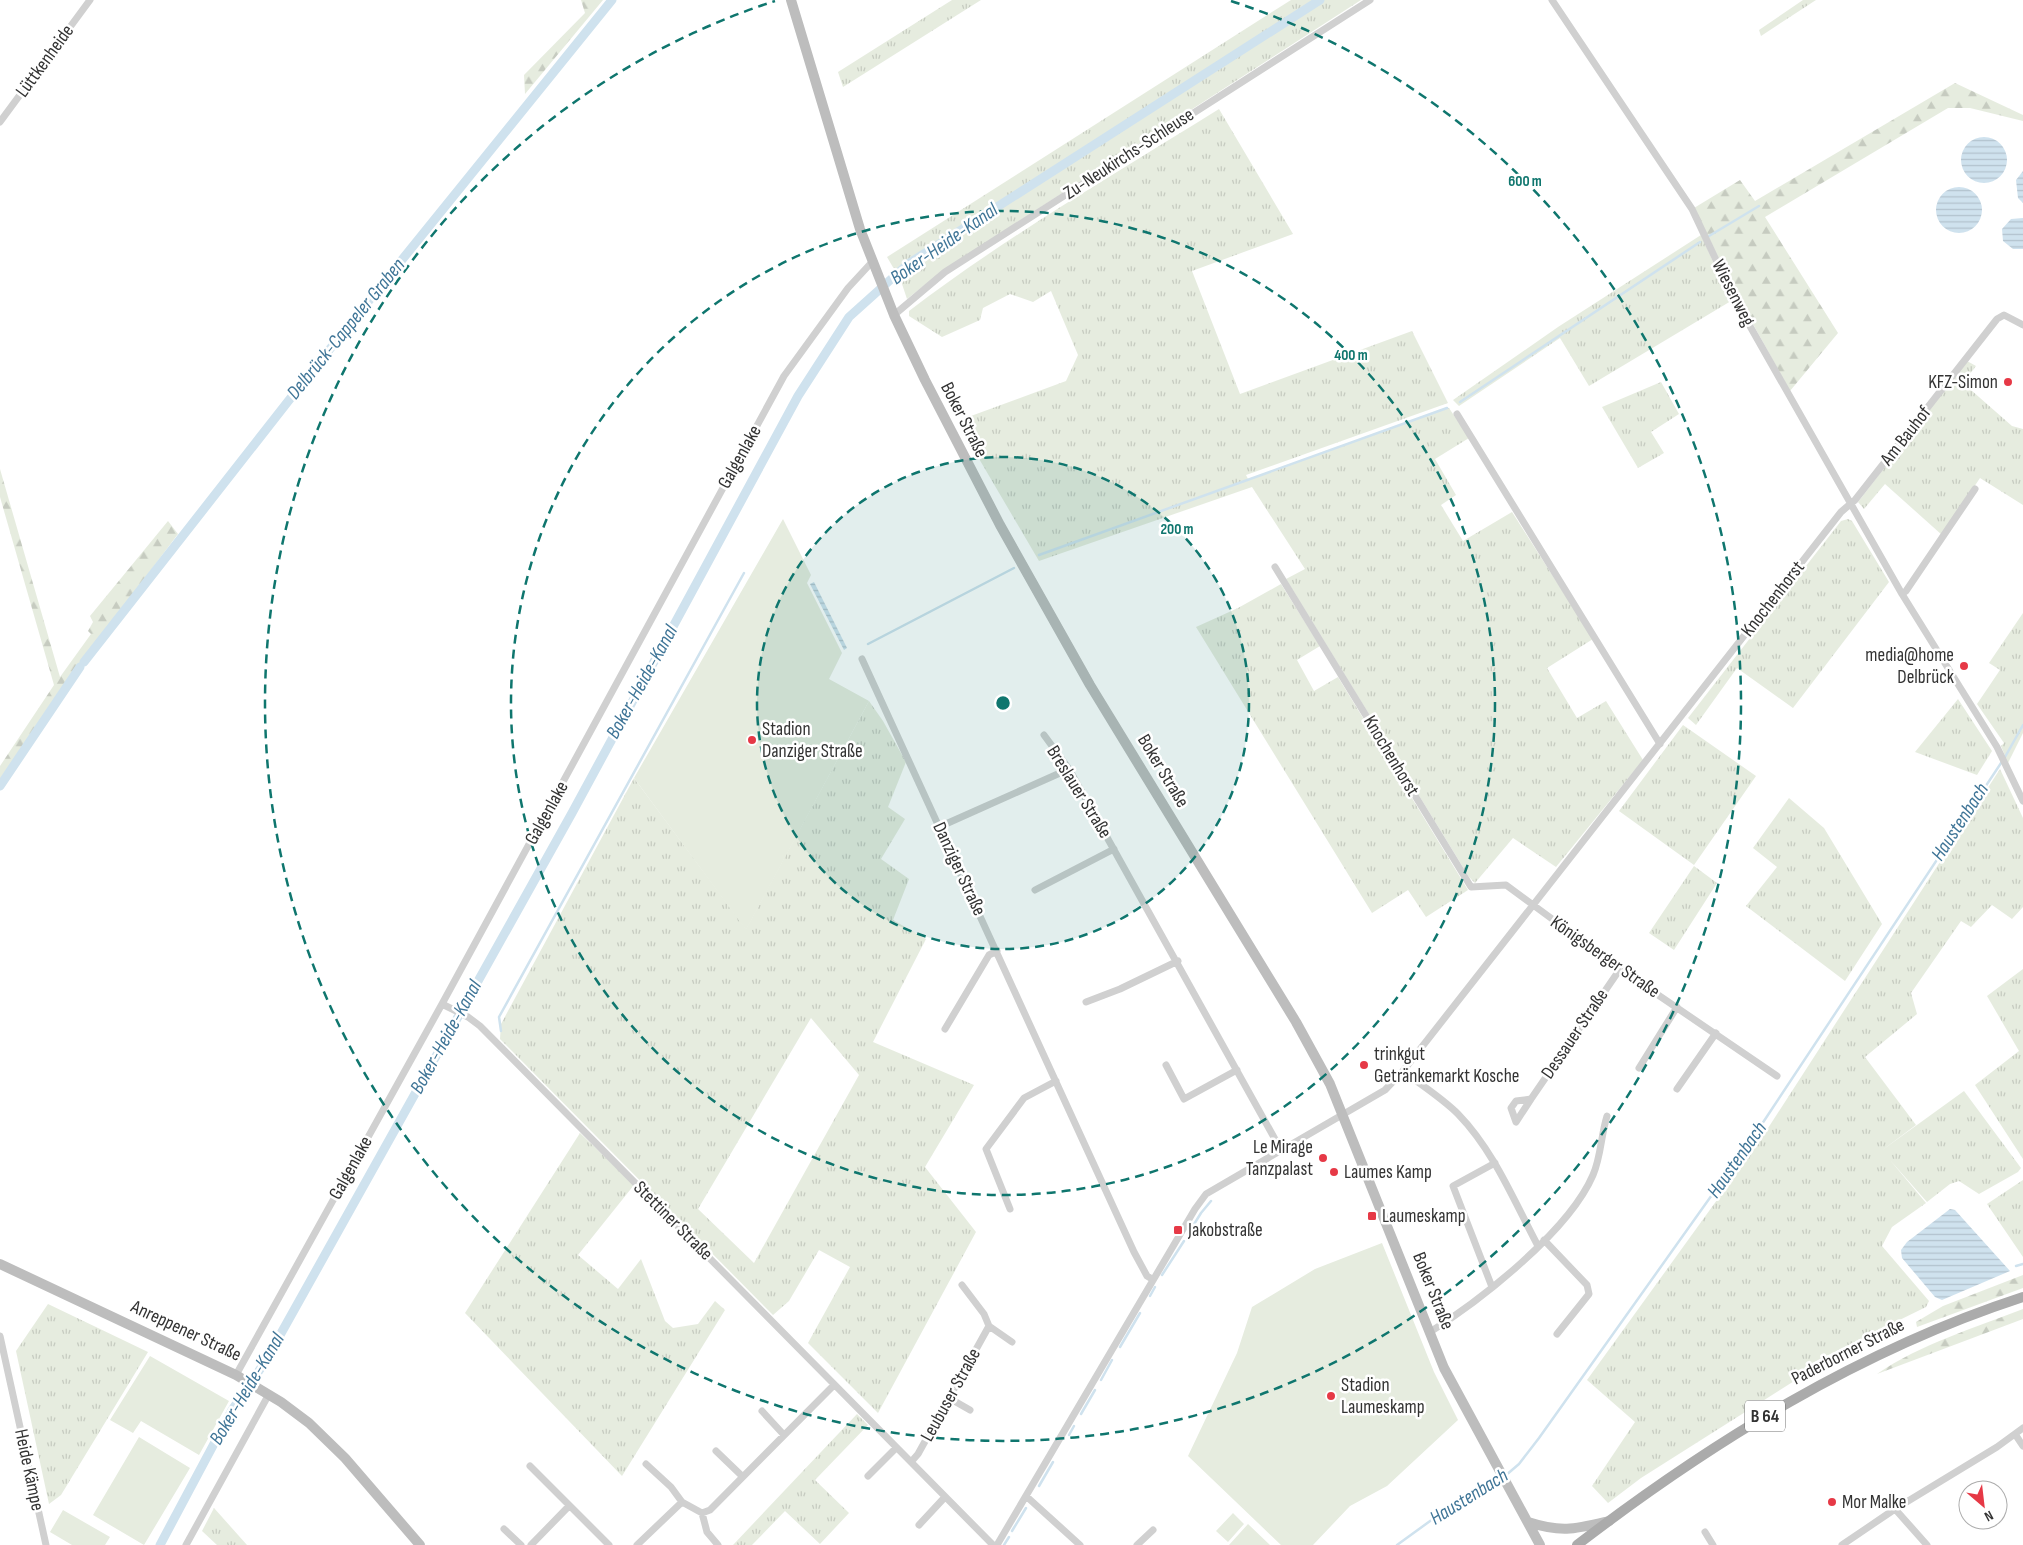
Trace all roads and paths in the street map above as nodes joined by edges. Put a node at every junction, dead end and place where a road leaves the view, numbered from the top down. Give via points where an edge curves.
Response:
1 (90, 0) edge
2 (791, 0) edge
3 (1370, 0) edge
4 (1552, 0) edge
5 (0, 122) edge
6 (874, 266) junction
7 (893, 313) junction
8 (2023, 325) edge
9 (1457, 414) dead end
10 (1975, 489) dead end
11 (1851, 504) junction
12 (1276, 567) dead end
13 (1902, 594) junction
14 (862, 658) dead end
15 (1044, 735) dead end
16 (1660, 744) junction
17 (1069, 769) junction
18 (2023, 801) edge
19 (939, 827) junction
20 (1114, 849) junction
21 (1035, 890) dead end
22 (1533, 906) junction
23 (997, 951) junction
24 (1178, 961) junction
25 (1620, 969) junction
26 (1086, 1002) dead end
27 (442, 1004) junction
28 (1676, 1007) junction
29 (945, 1030) dead end
30 (1716, 1032) junction
31 (1166, 1065) dead end
32 (1639, 1068) dead end
33 (1236, 1070) junction
34 (1403, 1072) junction
35 (1776, 1076) dead end
36 (1056, 1080) junction
37 (1677, 1089) dead end
38 (1531, 1099) dead end
39 (1343, 1113) junction
40 (1607, 1116) dead end
41 (1281, 1150) junction
42 (1495, 1163) junction
43 (1010, 1209) dead end
44 (1544, 1240) junction
45 (1538, 1246) junction
46 (0, 1264) edge
47 (1152, 1280) junction
48 (962, 1285) dead end
49 (1492, 1287) junction
50 (2023, 1297) edge
51 (989, 1326) junction
52 (1430, 1332) junction
53 (1557, 1334) dead end
54 (0, 1336) edge
55 (1012, 1342) dead end
56 (236, 1374) junction
57 (834, 1385) junction
58 (269, 1394) junction
59 (949, 1398) junction
60 (970, 1410) dead end
61 (762, 1411) dead end
62 (2023, 1428) edge
63 (2016, 1434) junction
64 (784, 1435) junction
65 (2023, 1446) edge
66 (896, 1448) junction
67 (716, 1450) dead end
68 (911, 1462) junction
69 (646, 1464) dead end
70 (530, 1466) dead end
71 (742, 1476) junction
72 (868, 1476) dead end
73 (1026, 1496) junction
74 (944, 1497) junction
75 (682, 1502) junction
76 (569, 1506) junction
77 (1894, 1509) junction
78 (702, 1513) junction
79 (1608, 1521) junction
80 (1528, 1522) junction
81 (919, 1525) dead end
82 (504, 1529) dead end
83 (1153, 1530) dead end
84 (1705, 1532) dead end
85 (46, 1545) edge
86 (186, 1545) edge
87 (420, 1545) edge
88 (521, 1545) edge
89 (531, 1545) edge
90 (609, 1545) edge
91 (637, 1545) edge
92 (718, 1545) edge
93 (995, 1545) edge
94 (1080, 1545) edge
95 (1137, 1545) edge
96 (1540, 1545) edge
97 (1577, 1545) edge
98 (1713, 1545) edge
99 (1842, 1545) edge
100 (1927, 1545) edge

1 - 5 street, Lüttkenheide
2 - 6 main road, Boker Straße
3 - 7 street, Zu-Neukirchs-Schleuse via 945,272
4 - 11 street, Wiesenweg via 1692,209 1734,298
6 - 7 main road, Boker Straße
6 - 27 street, Galgenlake via 848,288 784,376
7 - 39 main road, Boker Straße via 1023,568 1090,685 1296,1022
8 - 11 street, Am Bauhof via 2004,315 1997,319
9 - 16 street
10 - 13 street
11 - 13 street, Wiesenweg
11 - 16 street, Knochenhorst via 1841,512
12 - 22 street, Knochenhorst via 1472,887 1506,886
13 - 18 street, Wiesenweg via 1997,748
14 - 19 street, Danziger Straße
15 - 17 street, Breslauer Straße
16 - 22 street, Knochenhorst
17 - 19 street
17 - 20 street, Breslauer Straße
19 - 23 street, Danziger Straße
20 - 21 street, Breslauer Straße
20 - 24 street, Breslauer Straße
22 - 25 street, Königsberger Straße
22 - 34 street, Knochenhorst
23 - 29 street via 989,955
23 - 36 street, Danziger Straße
24 - 26 street
24 - 33 street, Breslauer Straße
25 - 28 street, Königsberger Straße
25 - 38 street, Dessauer Straße
27 - 56 street, Galgenlake
27 - 57 street, Stettiner Straße via 480,1026
28 - 30 street, Königsberger Straße
28 - 32 street, Königsberger Straße
30 - 35 street, Königsberger Straße
30 - 37 street
31 - 33 street via 1184,1099
33 - 41 street, Breslauer Straße
34 - 39 street, Knochenhorst via 1385,1090
34 - 42 street via 1456,1112 1474,1131
36 - 43 street via 1024,1098 986,1149
36 - 47 street, Danziger Straße via 1134,1252
39 - 41 street
39 - 52 main road, Boker Straße
40 - 44 street via 1593,1176 1561,1226
41 - 47 street via 1206,1194
42 - 45 street
42 - 49 street via 1453,1186
44 - 45 street
44 - 53 street via 1587,1285 1589,1294
45 - 49 street
46 - 56 main road, Anreppener Straße
47 - 73 street
48 - 51 street, Leubuser Straße
49 - 52 street
50 - 79 main road, Paderborner Straße / B 64 via 1914,1338 1826,1382 1714,1447
51 - 55 street, Leubuser Straße
51 - 59 street, Leubuser Straße
52 - 80 main road, Boker Straße via 1444,1368
54 - 85 street, Heide Kämpe
56 - 58 main road, Anreppener Straße
57 - 64 street
57 - 66 street, Stettiner Straße
58 - 86 street
58 - 87 main road, Anreppener Straße via 309,1423
59 - 60 street
59 - 68 street, Leubuser Straße
61 - 64 street
62 - 63 street
63 - 65 street
63 - 77 street
64 - 71 street
66 - 68 street, Stettiner Straße
66 - 72 street
67 - 71 street
68 - 74 street, Stettiner Straße
69 - 75 street
70 - 76 street
71 - 78 street via 710,1510
73 - 93 street
73 - 94 street
74 - 81 street
74 - 93 street, Stettiner Straße
75 - 78 street
75 - 91 street
76 - 89 street
76 - 90 street
77 - 99 street
77 - 100 street
78 - 92 street via 707,1532
79 - 80 main road via 1564,1530
79 - 97 main road, Paderborner Straße / B 64
80 - 96 main road, Boker Straße
82 - 88 street
83 - 95 street
84 - 98 street

